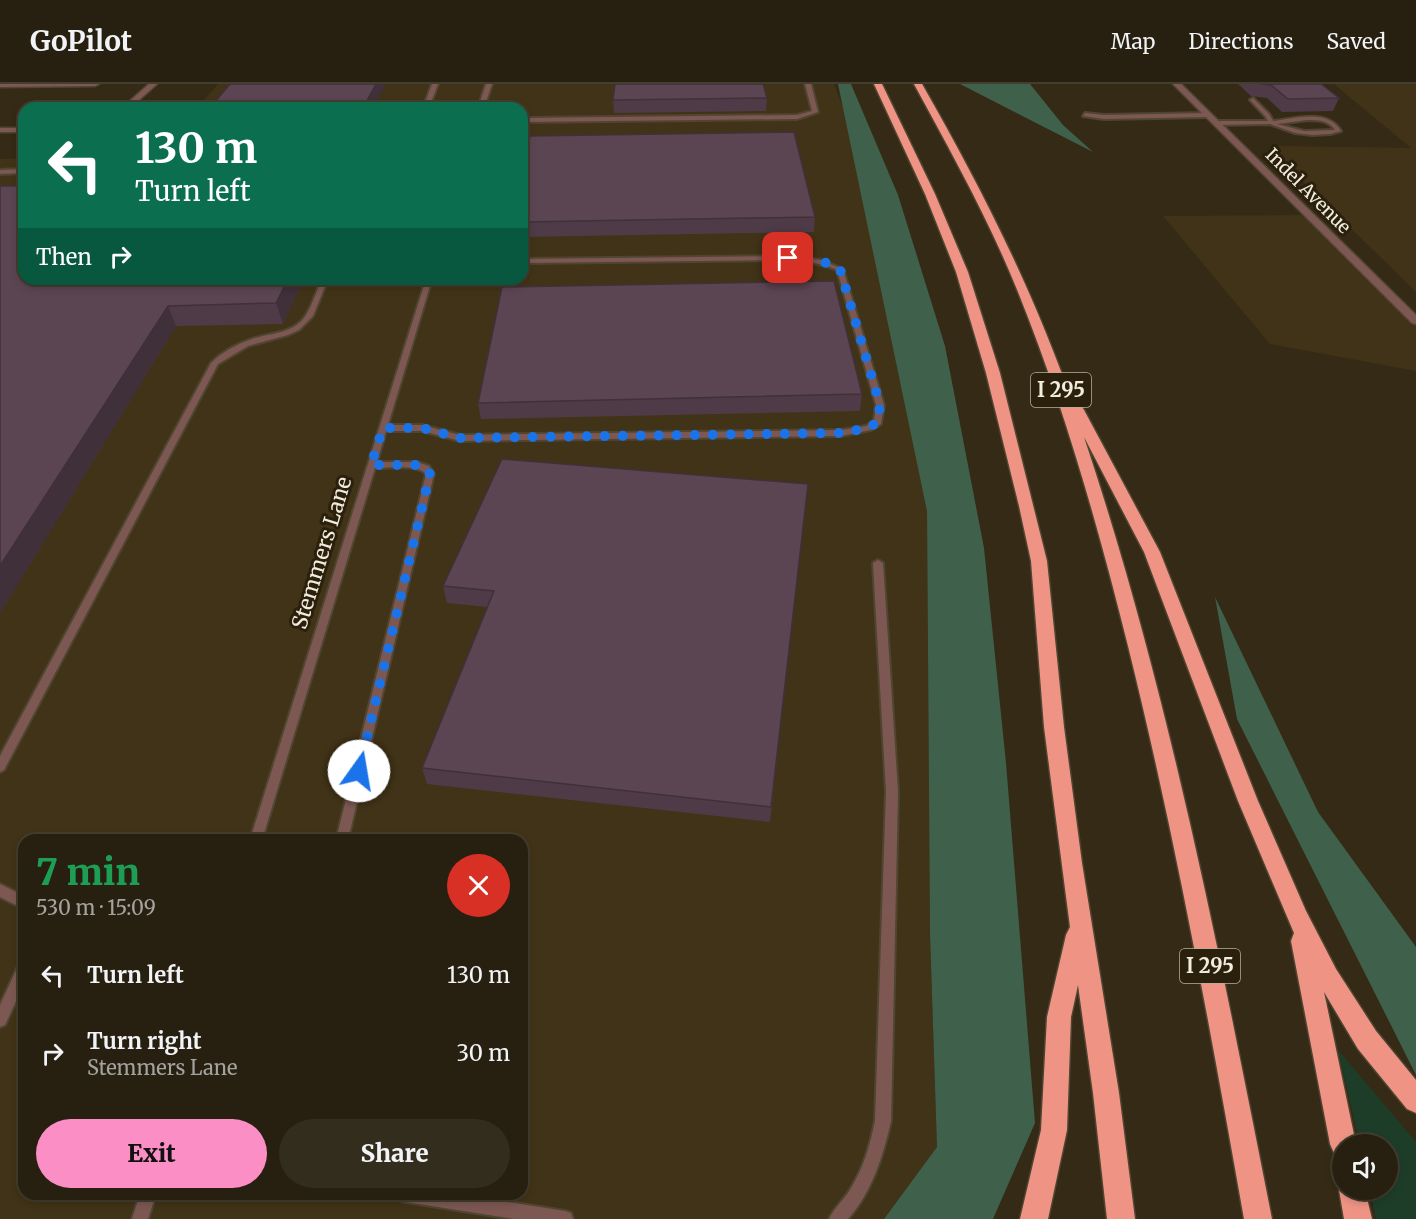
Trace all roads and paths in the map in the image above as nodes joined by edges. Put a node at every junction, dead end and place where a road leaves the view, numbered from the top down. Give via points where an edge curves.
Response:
1 (95, 84) edge
2 (153, 84) edge
3 (435, 84) edge
4 (489, 84) edge
5 (808, 84) edge
6 (879, 84) edge
7 (918, 84) edge
8 (1177, 84) edge
9 (0, 85) edge
10 (1253, 100) dead end
11 (133, 102) edge
12 (428, 102) edge
13 (483, 102) edge
14 (1085, 115) dead end
15 (1208, 115) junction
16 (528, 120) edge
17 (1216, 123) junction
18 (1271, 123) junction
19 (18, 129) edge
20 (0, 130) edge
21 (18, 171) edge
22 (0, 172) edge
23 (528, 261) edge
24 (322, 285) edge
25 (427, 285) edge
26 (1416, 321) edge
27 (1050, 358) junction
28 (383, 428) junction
29 (371, 465) junction
30 (878, 563) dead end
31 (0, 767) edge
32 (258, 834) edge
33 (343, 834) edge
34 (0, 890) edge
35 (18, 900) edge
36 (1297, 916) junction
37 (1080, 924) junction
38 (18, 982) edge
39 (0, 1020) edge
40 (1416, 1100) edge
41 (1341, 1134) edge
42 (146, 1200) edge
43 (444, 1200) edge
44 (1354, 1200) edge
45 (140, 1219) edge
46 (565, 1219) edge
47 (837, 1219) edge
48 (1034, 1219) edge
49 (1121, 1219) edge
50 (1258, 1219) edge
51 (1358, 1219) edge

1 - 9 street
2 - 11 street
3 - 12 lane
4 - 13 lane
5 - 16 lane via 815,112 796,117
6 - 37 highway, I 295 via 962,273 1015,457 1038,561 1054,727
7 - 27 highway, I 295 via 988,212
8 - 15 street, Indel Avenue
10 - 18 lane
14 - 15 lane
15 - 17 street, Indel Avenue
17 - 18 lane
17 - 26 street, Indel Avenue
18 - 18 lane via 1323,119 1339,129 1296,132
19 - 20 street
21 - 22 lane
23 - 28 lane via 788,258 828,263 840,269 880,405 878,422 841,433 460,438 422,428
24 - 31 lane via 301,326 233,350 215,363
25 - 28 lane, Stemmers Lane
27 - 36 highway via 1152,552 1243,790
27 - 50 highway, I 295 via 1106,530 1155,715 1198,904
28 - 29 lane, Stemmers Lane
29 - 32 lane, Stemmers Lane
29 - 33 lane via 417,465 430,474
30 - 47 lane via 892,792 883,1121 865,1183
34 - 35 lane
36 - 40 highway via 1328,977 1368,1040
36 - 41 highway
37 - 48 highway via 1059,1017 1053,1130
37 - 49 highway, I 295
38 - 39 lane
42 - 45 lane
43 - 46 lane
44 - 51 highway

